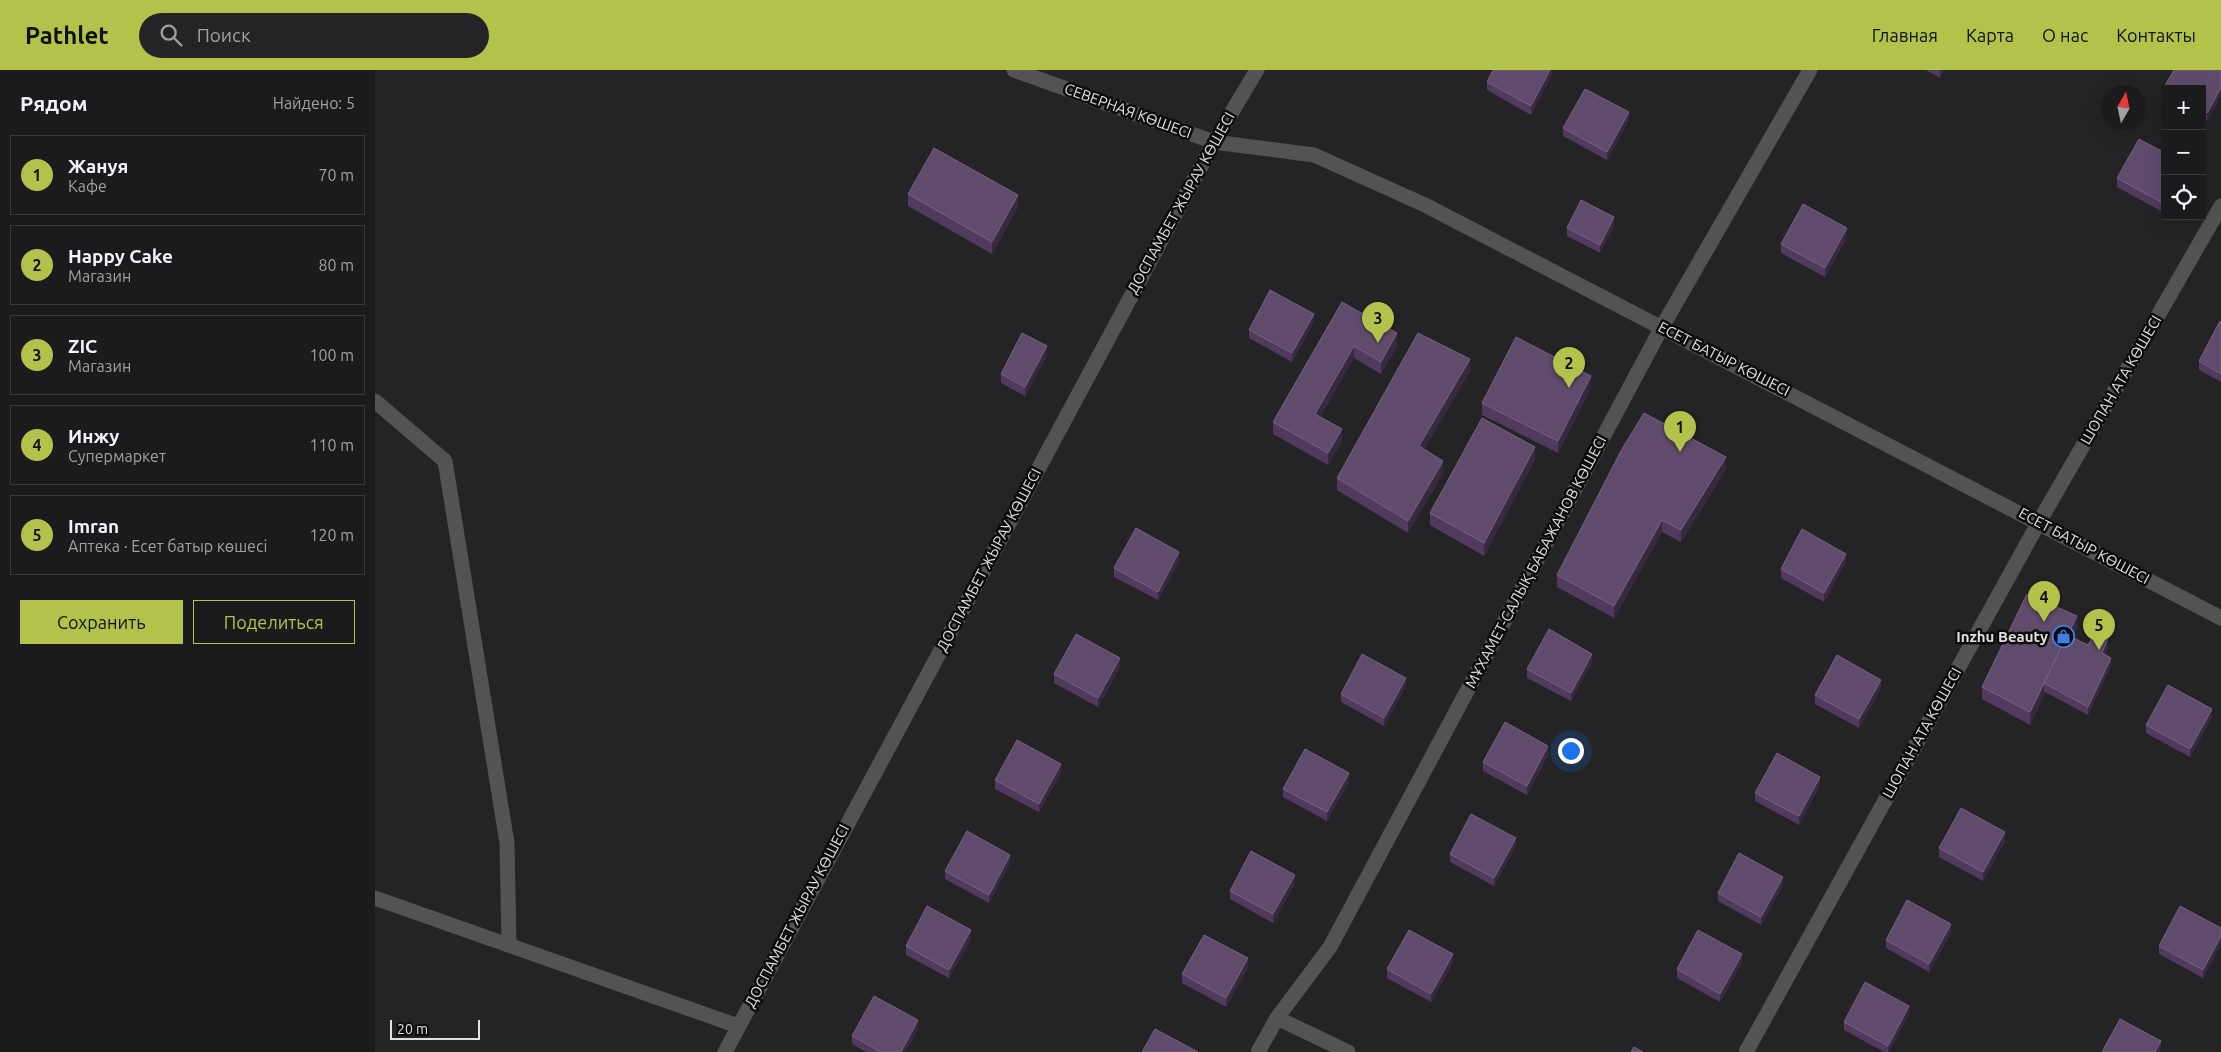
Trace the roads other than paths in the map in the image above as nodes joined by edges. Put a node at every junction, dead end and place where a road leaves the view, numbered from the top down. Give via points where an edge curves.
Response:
1 (1014, 70) edge
2 (1257, 70) edge
3 (1810, 70) edge
4 (1214, 142) junction
5 (2221, 206) edge
6 (1662, 327) junction
7 (375, 400) edge
8 (2039, 522) junction
9 (2221, 618) edge
10 (375, 898) edge
11 (509, 945) junction
12 (1277, 1018) junction
13 (738, 1026) junction
14 (725, 1052) edge
15 (1258, 1052) edge
16 (1348, 1052) edge
17 (1746, 1052) edge

1 - 4 street, СЕВЕРНАЯ КӨШЕСІ
2 - 4 street, ДОСПАМБЕТ ЖЫРАУ КӨШЕСІ
3 - 6 street, МҰХАМЕТ-САЛЫҚ БАБАЖАНОВ КӨШЕСІ
4 - 6 street, ЕСЕТ БАТЫР КӨШЕСІ via 1314,155 1425,205
4 - 13 street, ДОСПАМБЕТ ЖЫРАУ КӨШЕСІ
5 - 8 street, ШОПАН АТА КӨШЕСІ
6 - 8 street, ЕСЕТ БАТЫР КӨШЕСІ
6 - 12 street, МҰХАМЕТ-САЛЫҚ БАБАЖАНОВ КӨШЕСІ via 1330,947
7 - 11 street via 445,461 507,842
8 - 9 street, ЕСЕТ БАТЫР КӨШЕСІ
8 - 17 street, ШОПАН АТА КӨШЕСІ
10 - 11 street
11 - 13 street
12 - 15 street, МҰХАМЕТ-САЛЫҚ БАБАЖАНОВ КӨШЕСІ
12 - 16 street
13 - 14 street, ДОСПАМБЕТ ЖЫРАУ КӨШЕСІ

